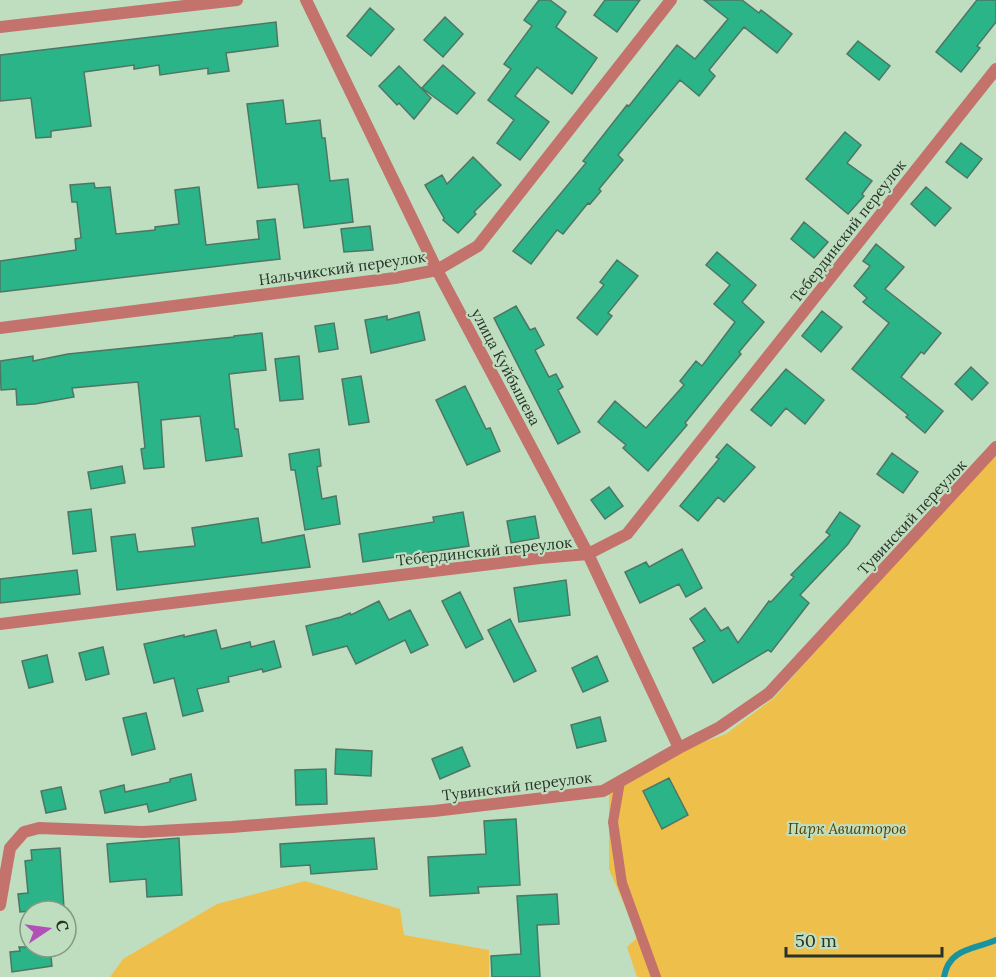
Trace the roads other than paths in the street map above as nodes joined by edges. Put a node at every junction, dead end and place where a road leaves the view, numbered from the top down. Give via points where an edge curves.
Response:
1 (237, 0) edge
2 (306, 0) edge
3 (671, 0) edge
4 (0, 27) edge
5 (996, 69) edge
6 (437, 270) junction
7 (0, 328) edge
8 (996, 447) edge
9 (588, 554) junction
10 (0, 624) edge
11 (679, 748) junction
12 (620, 782) junction
13 (0, 905) edge
14 (656, 977) edge

1 - 4 street
2 - 6 street, улица Куйбышева
3 - 6 street, Нальчикский переулок via 478,246
5 - 9 street, Тебердинский переулок via 627,534
6 - 7 street, Нальчикский переулок
6 - 9 street, улица Куйбышева
8 - 11 street, Тувинский переулок via 769,693 720,727
9 - 10 street, Тебердинский переулок
9 - 11 street, улица Куйбышева
11 - 12 street, Тувинский переулок
12 - 13 street, Тувинский переулок via 603,791 410,813 142,832 39,828 24,832 10,848
12 - 14 lane via 613,822 622,883

